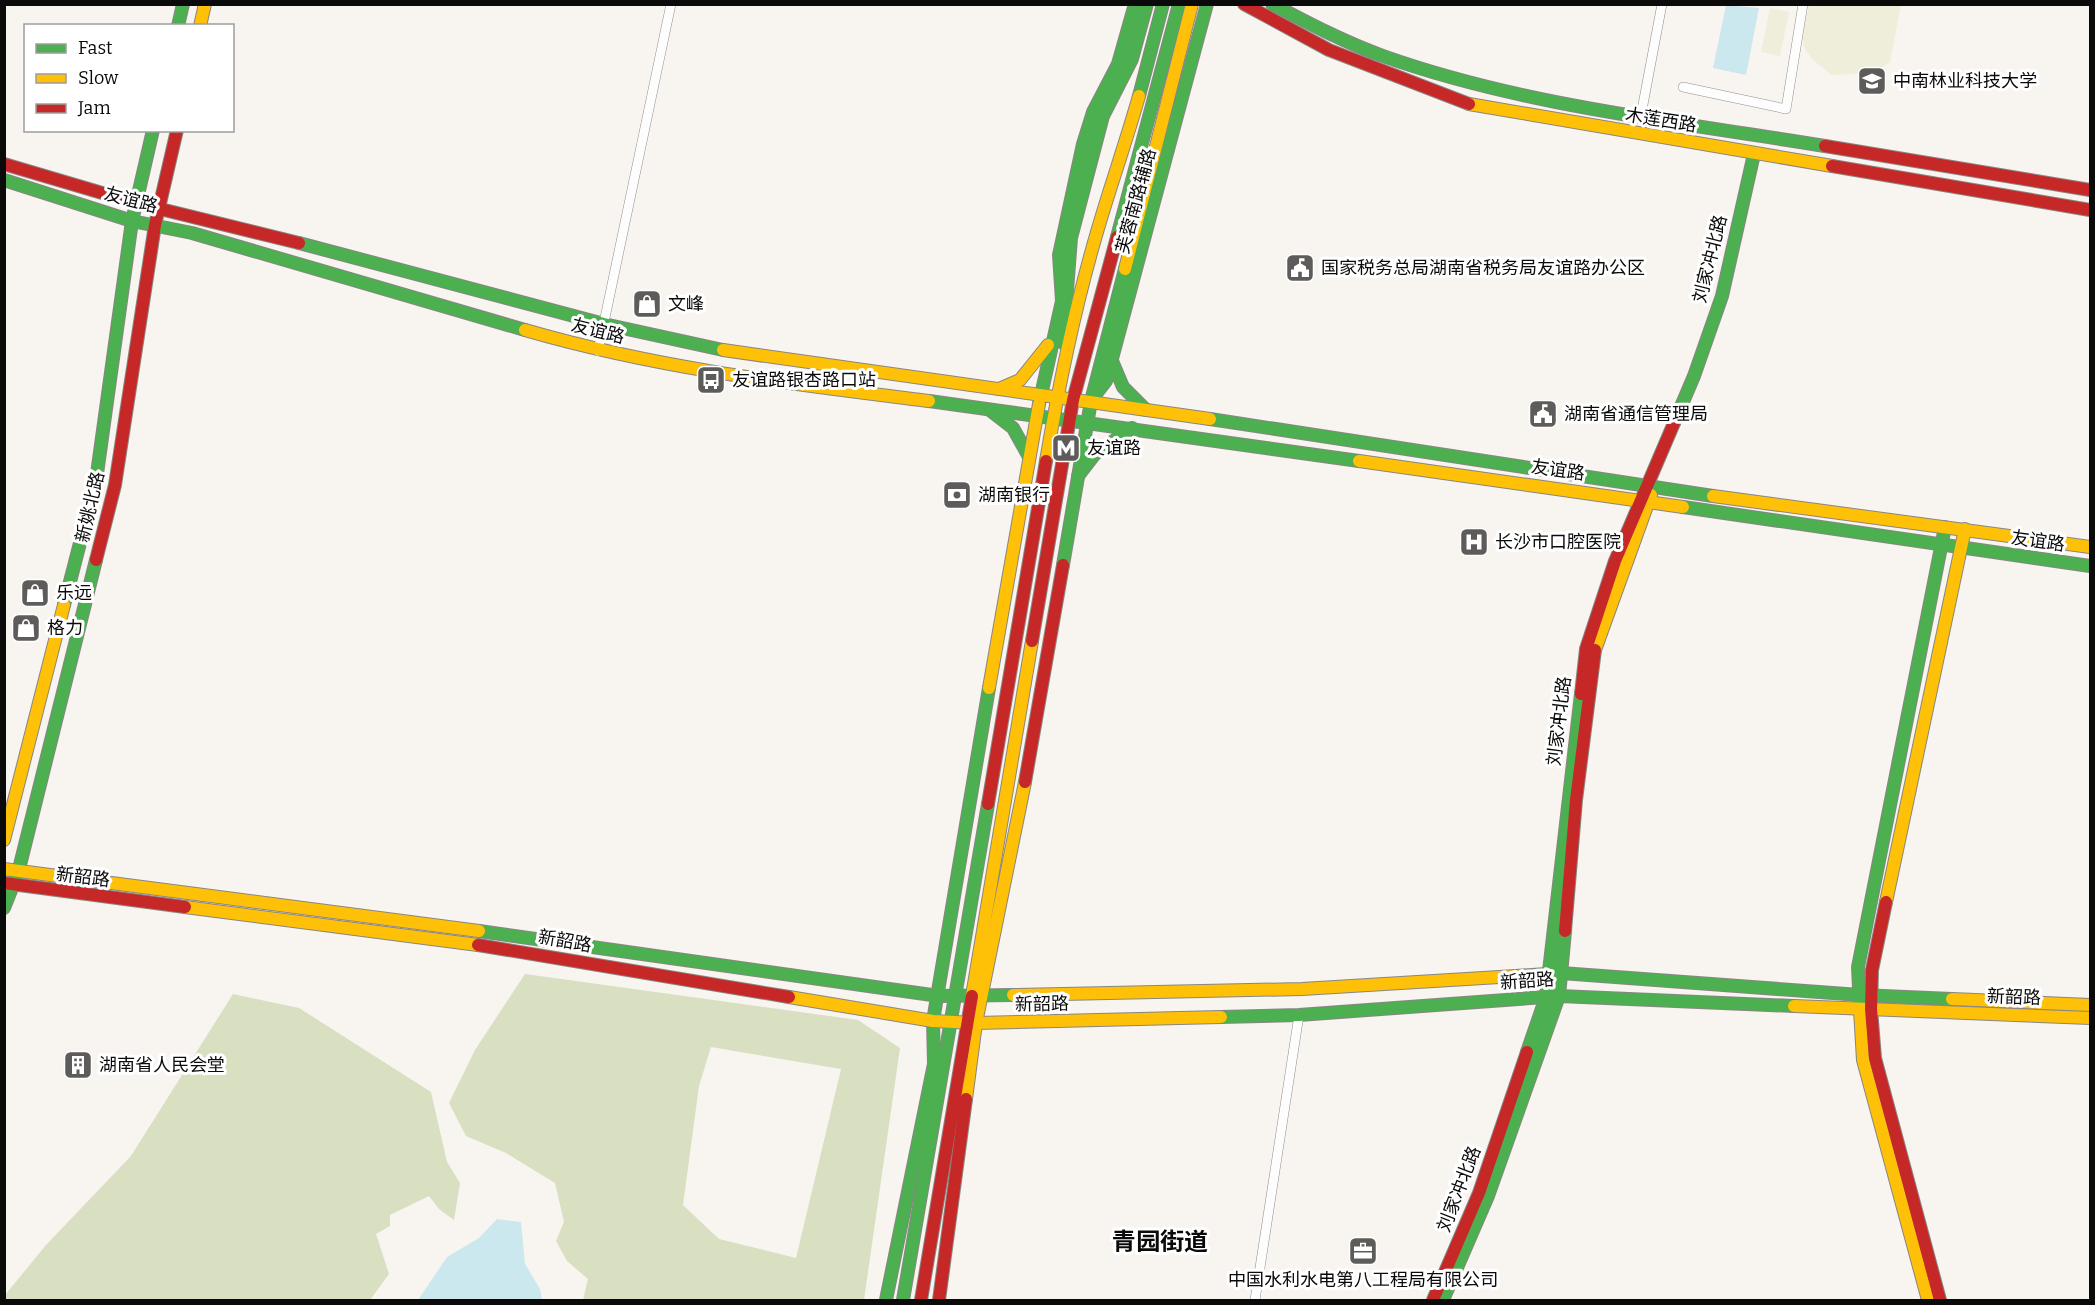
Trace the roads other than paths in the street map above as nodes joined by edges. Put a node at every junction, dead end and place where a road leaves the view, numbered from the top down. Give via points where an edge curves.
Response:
1 (183, 4) edge
2 (205, 4) edge
3 (671, 4) edge
4 (1135, 4) edge
5 (1147, 4) edge
6 (1163, 4) edge
7 (1179, 4) edge
8 (1192, 4) edge
9 (1207, 4) edge
10 (1244, 4) edge
11 (1272, 4) edge
12 (1662, 4) edge
13 (1803, 4) edge
14 (178, 24) edge
15 (200, 24) edge
16 (1683, 87) dead end
17 (1641, 115) junction
18 (153, 132) edge
19 (177, 132) edge
20 (1756, 154) junction
21 (4, 164) edge
22 (4, 180) edge
23 (2091, 189) edge
24 (136, 203) junction
25 (159, 207) junction
26 (2091, 210) edge
27 (132, 221) junction
28 (155, 225) junction
29 (1068, 258) junction
30 (1101, 295) junction
31 (1062, 301) junction
32 (1110, 321) junction
33 (604, 324) junction
34 (1053, 337) junction
35 (1118, 340) junction
36 (598, 351) junction
37 (1112, 361) junction
38 (1060, 379) junction
39 (998, 389) junction
40 (1039, 395) junction
41 (1057, 398) junction
42 (1073, 399) junction
43 (1091, 401) junction
44 (990, 410) junction
45 (1146, 410) junction
46 (1036, 416) junction
47 (1054, 418) junction
48 (1069, 421) junction
49 (1087, 422) junction
50 (1132, 428) junction
51 (1028, 454) junction
52 (1078, 476) junction
53 (1650, 487) junction
54 (1645, 500) junction
55 (1946, 527) junction
56 (1965, 529) junction
57 (1941, 546) junction
58 (2091, 547) edge
59 (1961, 549) junction
60 (2091, 566) edge
61 (4, 840) edge
62 (4, 869) edge
63 (18, 873) junction
64 (9, 885) edge
65 (4, 908) edge
66 (1555, 974) junction
67 (978, 995) junction
68 (1865, 995) junction
69 (939, 996) junction
70 (956, 996) junction
71 (1553, 997) junction
72 (2091, 1005) edge
73 (1865, 1009) junction
74 (1299, 1015) junction
75 (2091, 1018) edge
76 (951, 1020) junction
77 (933, 1021) junction
78 (971, 1022) junction
79 (886, 1300) edge
80 (903, 1300) edge
81 (921, 1300) edge
82 (939, 1300) edge
83 (1255, 1300) edge
84 (1433, 1300) edge
85 (1443, 1300) edge
86 (1928, 1300) edge
87 (1940, 1300) edge

1 - 14 main road
2 - 15 main road
3 - 33 street
4 - 31 main road via 1118,64 1093,112 1083,144 1059,255
5 - 29 main road via 1132,59 1103,116
6 - 38 main road via 1122,159 1097,232
7 - 30 main road
8 - 32 main road
9 - 35 main road, 芙蓉南路辅路
10 - 20 main road, 木莲西路 via 1329,50 1473,105
11 - 17 main road, 木莲西路 via 1334,37 1458,80
12 - 17 street
13 - 16 street via 1786,109
17 - 23 main road, 木莲西路
18 - 24 main road, 新姚北路
19 - 25 main road, 新姚北路
20 - 26 main road, 木莲西路
20 - 53 main road, 刘家冲北路 via 1722,296
21 - 24 main road, 友谊路
22 - 27 main road, 友谊路
24 - 25 main road, 友谊路
24 - 27 main road, 新姚北路
25 - 28 main road, 新姚北路
25 - 33 main road, 友谊路
27 - 28 main road, 友谊路
27 - 61 main road, 新姚北路 via 96,481
28 - 36 main road, 友谊路
28 - 63 main road, 新姚北路 via 115,485
29 - 31 main road
29 - 38 main road
30 - 32 main road
30 - 42 main road
31 - 34 main road
32 - 35 main road
32 - 43 main road
33 - 36 street
33 - 39 main road, 友谊路 via 712,348
34 - 39 main road via 1020,380
34 - 40 main road
35 - 37 main road, 芙蓉南路辅路
36 - 44 main road, 友谊路 via 719,374
37 - 43 main road, 芙蓉南路辅路 via 1106,381
37 - 45 main road via 1123,387
38 - 41 main road
39 - 40 main road, 友谊路
40 - 41 main road, 友谊路
40 - 46 main road
41 - 42 main road, 友谊路
41 - 47 main road
42 - 43 main road, 友谊路
42 - 48 main road
43 - 45 main road, 友谊路
43 - 49 main road
44 - 46 main road, 友谊路
44 - 51 main road via 1013,428
45 - 53 main road, 友谊路
46 - 47 main road, 友谊路
46 - 51 main road
47 - 48 main road, 友谊路
47 - 70 main road
48 - 49 main road, 友谊路
48 - 67 main road
49 - 50 main road, 友谊路
49 - 52 main road
50 - 52 main road via 1095,454
50 - 54 main road, 友谊路
51 - 69 main road
52 - 67 main road via 1029,762
53 - 54 main road, 刘家冲北路
53 - 55 main road, 友谊路
54 - 57 main road, 友谊路
54 - 66 main road, 刘家冲北路 via 1595,651
55 - 56 main road, 友谊路
55 - 57 main road
56 - 58 main road, 友谊路
56 - 59 main road
57 - 59 main road, 友谊路
57 - 68 main road via 1858,967
59 - 60 main road, 友谊路
59 - 68 main road
62 - 63 main road, 新韶路
63 - 64 main road, 新姚北路
63 - 69 main road, 新韶路 via 480,931
64 - 65 main road, 新姚北路
64 - 77 main road, 新韶路 via 478,945
66 - 67 main road, 新韶路 via 1302,989
66 - 68 main road, 新韶路
66 - 71 main road, 刘家冲北路
67 - 70 main road, 新韶路
67 - 78 main road
68 - 72 main road, 新韶路
68 - 73 main road
69 - 70 main road, 新韶路
69 - 77 main road
70 - 76 main road
71 - 73 main road, 新韶路
71 - 74 main road, 新韶路
71 - 84 main road, 刘家冲北路 via 1479,1193
71 - 85 main road, 刘家冲北路 via 1488,1196
73 - 75 main road, 新韶路
73 - 86 main road via 1863,1060
73 - 87 main road
74 - 78 main road, 新韶路
74 - 83 street
76 - 77 main road, 新韶路
76 - 78 main road, 新韶路
76 - 80 main road
77 - 79 main road via 934,1064
78 - 81 main road
78 - 82 main road

